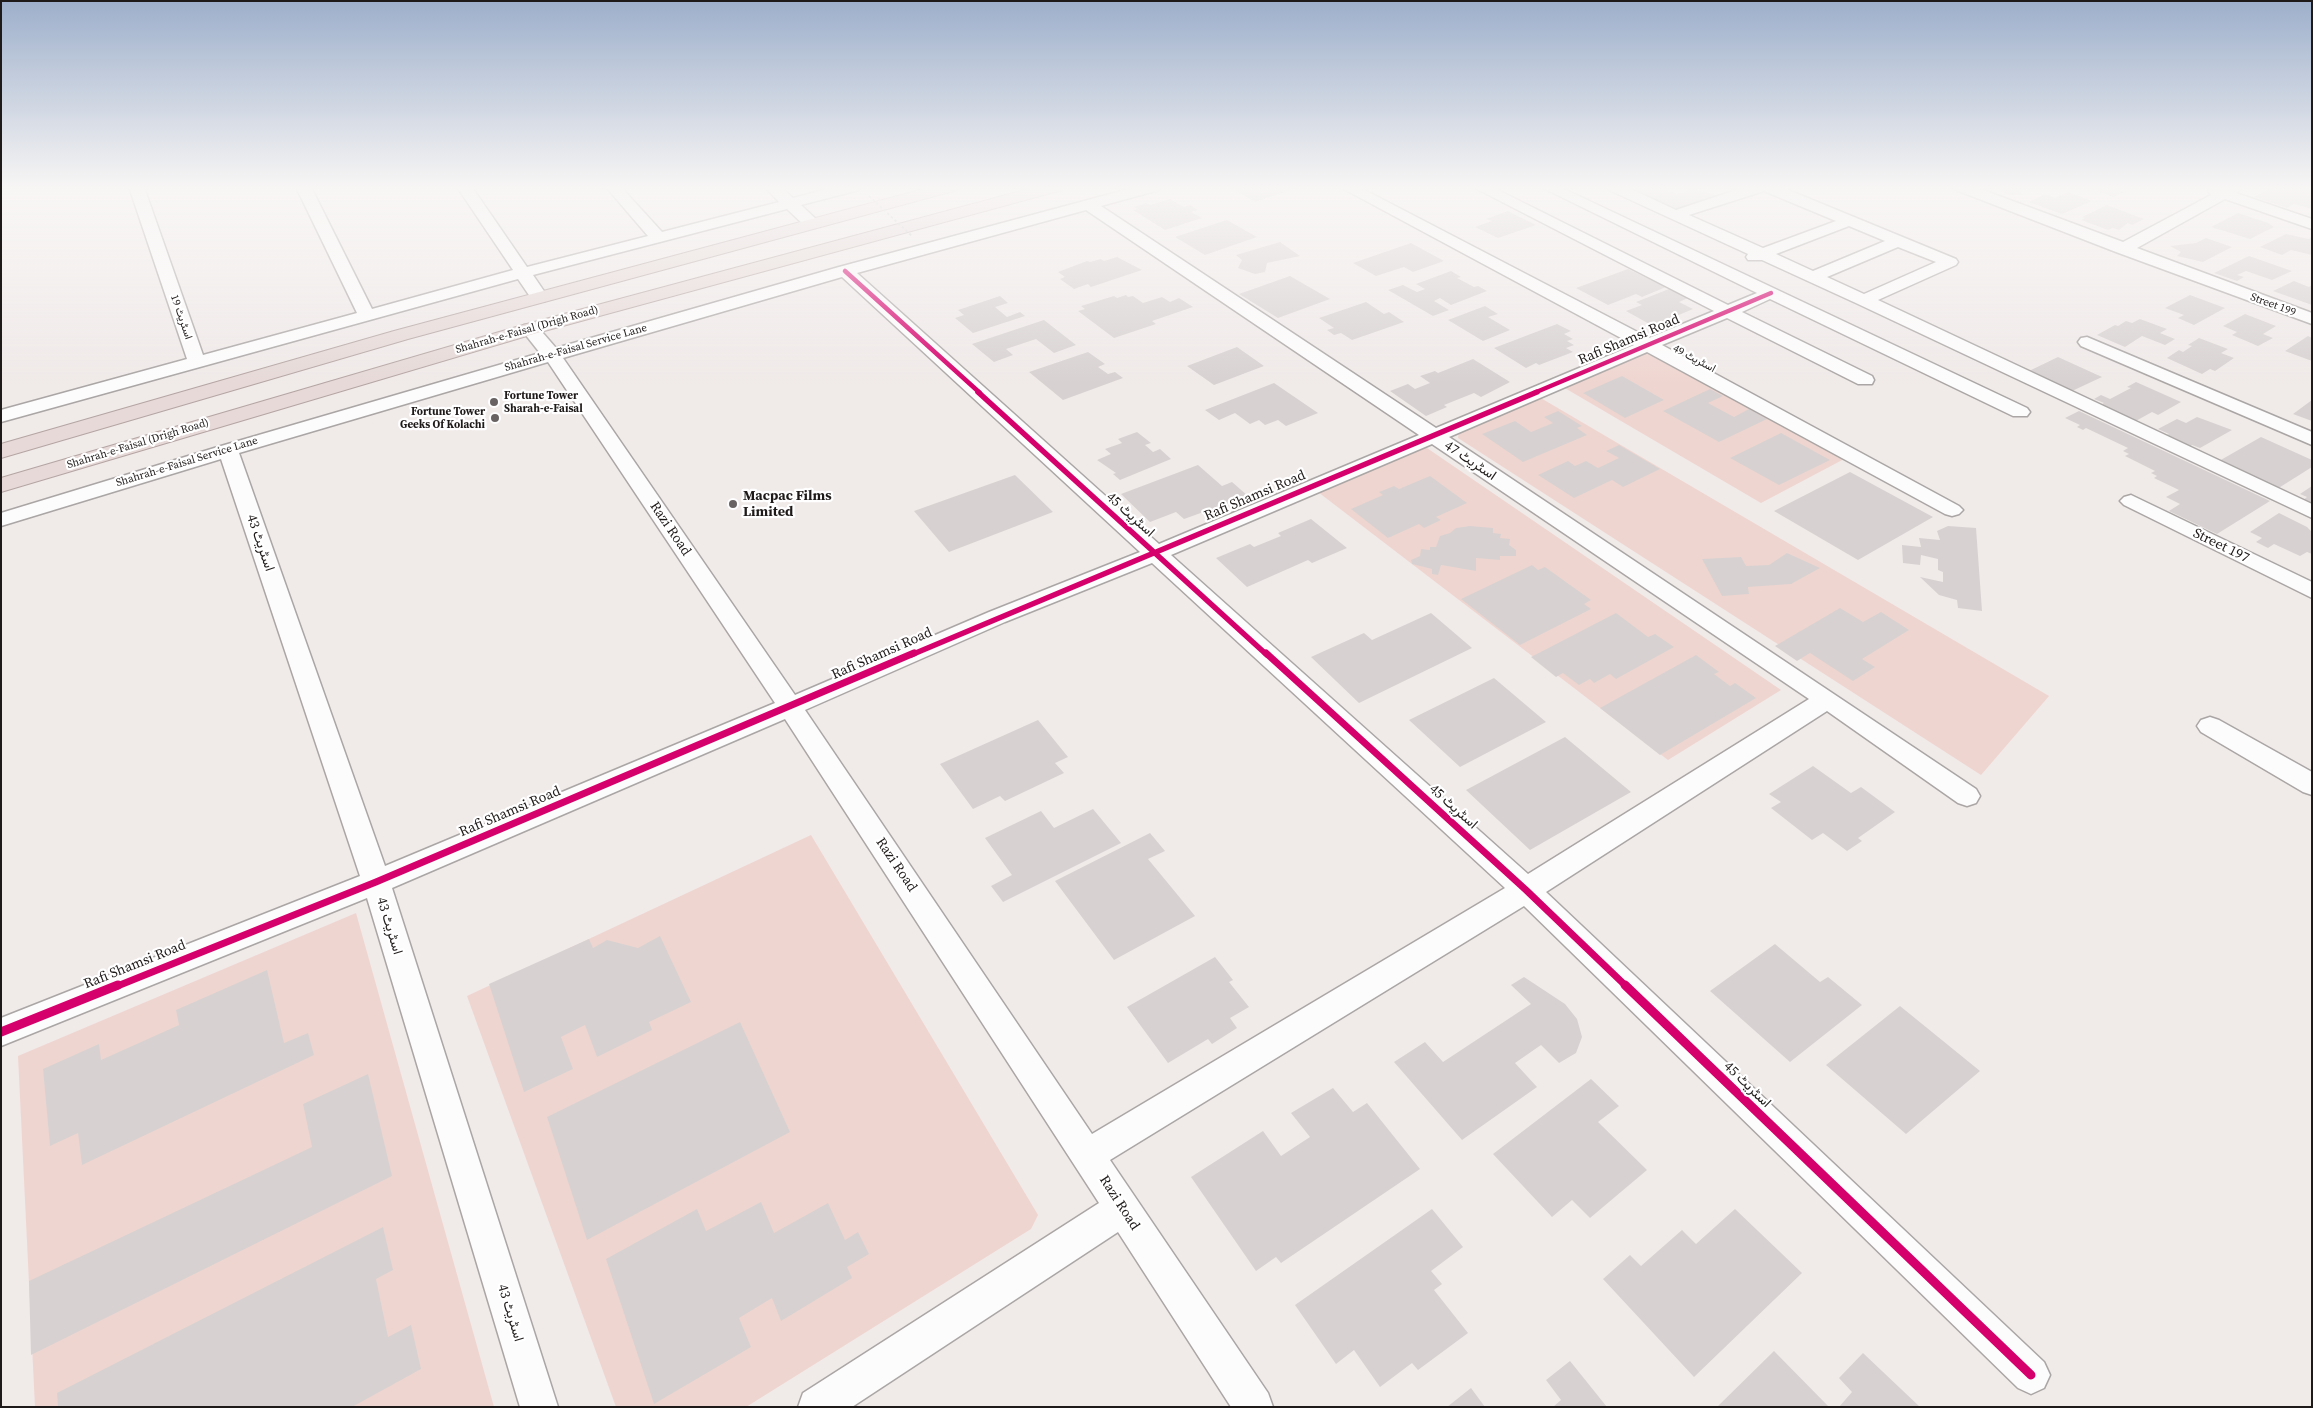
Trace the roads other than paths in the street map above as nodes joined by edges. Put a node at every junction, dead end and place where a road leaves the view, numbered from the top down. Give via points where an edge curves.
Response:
1 (159, 253) edge
2 (336, 253) edge
3 (508, 253) edge
4 (599, 253) edge
5 (702, 253) edge
6 (813, 253) edge
7 (913, 253) edge
8 (1160, 253) edge
9 (1472, 253) edge
10 (1610, 253) edge
11 (1687, 253) edge
12 (1759, 253) edge
13 (1765, 253) edge
14 (1868, 253) edge
15 (1928, 253) edge
16 (2132, 253) edge
17 (1762, 254) junction
18 (1722, 269) junction
19 (845, 271) junction
20 (522, 273) junction
21 (1812, 276) junction
22 (1771, 293) junction
23 (539, 297) junction
24 (1864, 300) junction
25 (386, 311) junction
26 (1728, 312) junction
27 (367, 316) junction
28 (2312, 319) edge
29 (530, 329) junction
30 (401, 335) junction
31 (2087, 342) dead end
32 (1648, 345) junction
33 (552, 355) junction
34 (197, 363) junction
35 (1865, 380) dead end
36 (2020, 412) dead end
37 (1, 416) edge
38 (1432, 436) junction
39 (2312, 439) edge
40 (228, 450) junction
41 (1, 451) edge
42 (1, 485) edge
43 (2131, 501) dead end
44 (1952, 510) dead end
45 (2312, 512) edge
46 (1, 520) edge
47 (1154, 554) junction
48 (2311, 589) edge
49 (1827, 699) junction
50 (790, 707) junction
51 (2210, 726) dead end
52 (2312, 784) edge
53 (1967, 796) dead end
54 (376, 882) junction
55 (1526, 890) junction
56 (1, 1032) edge
57 (1088, 1155) junction
58 (1122, 1209) junction
59 (2031, 1375) dead end
60 (539, 1407) edge
61 (817, 1407) edge
62 (1254, 1407) edge

1 - 34 street, اسٹریٹ 19
2 - 27 street
3 - 20 street
4 - 20 street
5 - 23 highway
6 - 29 highway, Shahrah-e-Faisal (Drigh Road)
7 - 19 street, Shahrah-e-Faisal Service Lane
8 - 38 street, اسٹریٹ 47
9 - 32 street, اسٹریٹ 49
10 - 26 street
11 - 18 street
12 - 17 street
13 - 17 street
14 - 21 street
15 - 24 street via 1950,262
16 - 28 street, Street 199
17 - 18 street
17 - 21 street
18 - 22 street
19 - 33 street, Shahrah-e-Faisal Service Lane
19 - 47 street, اسٹریٹ 45
20 - 23 street
20 - 25 street
21 - 24 street
22 - 26 street, Rafi Shamsi Road
22 - 36 street
23 - 30 highway
24 - 45 street
25 - 27 street
25 - 30 street
26 - 32 street, Rafi Shamsi Road
26 - 35 street
27 - 34 street
29 - 33 street, Razi Road
29 - 42 highway, Shahrah-e-Faisal (Drigh Road)
30 - 41 highway
31 - 39 street
32 - 38 street, Rafi Shamsi Road
32 - 44 street, اسٹریٹ 49
33 - 40 street, Shahrah-e-Faisal Service Lane
33 - 50 street, Razi Road
34 - 37 street
38 - 47 street, Rafi Shamsi Road
38 - 49 street, اسٹریٹ 47
40 - 46 street, Shahrah-e-Faisal Service Lane
40 - 54 street, اسٹریٹ 43
43 - 48 street, Street 197
47 - 50 street, Rafi Shamsi Road
47 - 55 street, اسٹریٹ 45
49 - 53 street, اسٹریٹ 47
49 - 55 street
50 - 54 street, Rafi Shamsi Road
50 - 57 street, Razi Road
51 - 52 street
54 - 56 street, Rafi Shamsi Road
54 - 60 street, اسٹریٹ 43
55 - 57 street
55 - 59 street, اسٹریٹ 45
57 - 58 street, Razi Road
58 - 61 street
58 - 62 street, Razi Road

